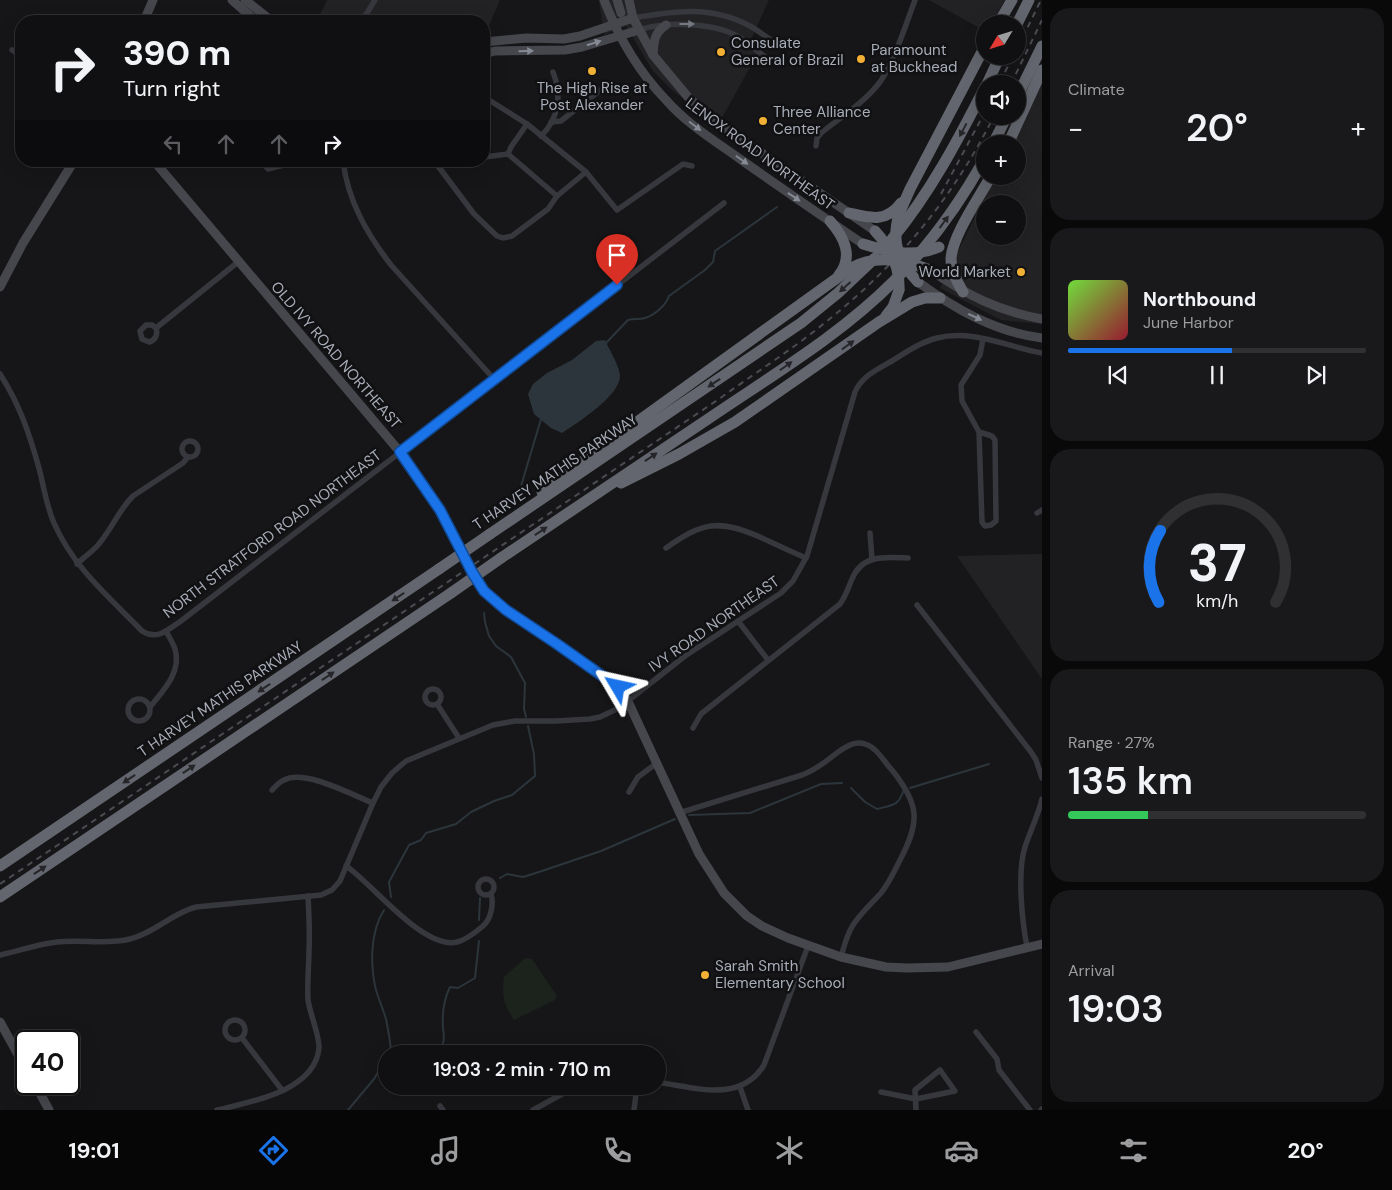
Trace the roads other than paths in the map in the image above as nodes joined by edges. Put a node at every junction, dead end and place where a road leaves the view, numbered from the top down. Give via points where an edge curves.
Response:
1 (153, 0) edge
2 (232, 0) edge
3 (245, 0) edge
4 (375, 0) edge
5 (604, 0) edge
6 (617, 0) edge
7 (628, 0) edge
8 (915, 0) edge
9 (1012, 0) edge
10 (1028, 0) edge
11 (621, 14) junction
12 (147, 15) edge
13 (249, 15) edge
14 (264, 15) edge
15 (366, 15) edge
16 (1003, 15) edge
17 (1021, 15) edge
18 (633, 18) junction
19 (614, 24) junction
20 (666, 25) junction
21 (639, 30) junction
22 (620, 35) junction
23 (490, 41) edge
24 (776, 43) dead end
25 (1042, 46) edge
26 (12, 50) dead end
27 (15, 52) edge
28 (490, 53) edge
29 (653, 55) junction
30 (767, 58) dead end
31 (976, 63) edge
32 (1042, 70) edge
33 (553, 72) dead end
34 (1026, 79) edge
35 (604, 87) dead end
36 (490, 101) edge
37 (976, 104) edge
38 (551, 122) junction
39 (527, 124) junction
40 (1012, 135) edge
41 (541, 136) junction
42 (816, 146) dead end
43 (508, 154) junction
44 (490, 156) edge
45 (692, 166) dead end
46 (70, 167) edge
47 (159, 167) edge
48 (345, 167) edge
49 (436, 167) edge
50 (586, 172) junction
51 (976, 173) edge
52 (986, 185) edge
53 (910, 189) junction
54 (557, 196) junction
55 (724, 203) dead end
56 (849, 213) junction
57 (830, 221) junction
58 (875, 231) joint
59 (956, 238) junction
60 (863, 244) joint
61 (896, 257) junction
62 (238, 262) junction
63 (930, 270) joint
64 (836, 279) junction
65 (918, 282) joint
66 (1, 284) edge
67 (963, 292) junction
68 (940, 298) junction
69 (1042, 319) edge
70 (879, 322) junction
71 (156, 328) dead end
72 (1042, 338) edge
73 (983, 339) junction
74 (1042, 353) edge
75 (0, 374) edge
76 (494, 379) junction
77 (979, 432) junction
78 (400, 452) junction
79 (188, 457) dead end
80 (596, 494) junction
81 (870, 533) dead end
82 (490, 534) junction
83 (666, 548) dead end
84 (806, 558) junction
85 (908, 558) dead end
86 (872, 559) junction
87 (78, 564) junction
88 (917, 605) dead end
89 (738, 621) junction
90 (166, 631) junction
91 (768, 660) junction
92 (629, 701) junction
93 (437, 704) dead end
94 (150, 707) dead end
95 (693, 728) dead end
96 (459, 738) junction
97 (657, 763) junction
98 (1042, 778) edge
99 (272, 790) dead end
100 (629, 792) dead end
101 (1042, 799) edge
102 (373, 803) junction
103 (679, 813) junction
104 (0, 866) edge
105 (346, 866) junction
106 (491, 894) dead end
107 (308, 896) junction
108 (0, 897) edge
109 (1042, 944) edge
110 (808, 946) junction
111 (1027, 947) junction
112 (0, 955) edge
113 (841, 957) junction
114 (0, 1022) edge
115 (976, 1032) dead end
116 (242, 1038) dead end
117 (15, 1049) edge
118 (666, 1083) edge
119 (740, 1087) junction
120 (282, 1090) junction
121 (881, 1092) dead end
122 (41, 1095) edge
123 (561, 1095) edge
124 (636, 1095) edge
125 (916, 1099) junction
126 (49, 1110) edge
127 (217, 1110) edge
128 (533, 1110) edge
129 (634, 1110) edge
130 (748, 1110) edge
131 (916, 1110) edge
132 (1030, 1110) edge

1 - 12 street
2 - 13 street
3 - 14 street
4 - 15 street
5 - 19 street, LENOX ROAD NORTHEAST
6 - 11 street
7 - 18 street, LENOX ROAD NORTHEAST
8 - 42 street via 888,69 880,81 867,96 821,133
9 - 16 highway
10 - 17 highway
11 - 18 street
11 - 19 street
18 - 19 street
18 - 21 street, LENOX ROAD NORTHEAST
18 - 24 street via 694,10 721,15 749,26
19 - 22 street, LENOX ROAD NORTHEAST
19 - 23 street via 564,39
20 - 21 street
20 - 29 street via 654,38
20 -> 30 street via 693,24 715,29 742,39
21 - 22 street
21 - 29 street, LENOX ROAD NORTHEAST
28 -> 22 street via 565,50
22 -> 57 street, LENOX ROAD NORTHEAST via 646,76 678,113
25 - 34 highway
26 - 27 street
29 - 56 street, LENOX ROAD NORTHEAST via 703,111
31 - 53 highway
32 - 40 highway
33 - 38 street via 558,102
35 - 38 street via 561,120
36 - 39 street
37 -> 82 highway, T HARVEY MATHIS PARKWAY via 921,200 888,244 856,277 764,350
38 - 41 street
39 - 41 street
39 - 43 street
41 - 50 street
43 - 44 street
43 - 54 street
45 - 50 street via 683,164 618,210
46 - 66 street
47 - 62 street, OLD IVY ROAD NORTHEAST
48 - 76 street via 354,203 377,247
49 - 54 street via 474,214 503,238 512,236 548,209
50 - 54 street
80 -> 51 highway via 791,363 869,304 928,244
52 - 59 highway
53 - 56 highway via 889,215 875,218
53 - 61 highway, bridge via 899,214 895,234
55 - 76 street, NORTH STRATFORD ROAD NORTHEAST
56 - 58 street, LENOX ROAD NORTHEAST
57 - 60 street, LENOX ROAD NORTHEAST
57 - 64 highway via 847,252 845,266
58 - 61 highway, bridge
59 - 61 highway, bridge via 924,252
59 - 67 highway via 951,261
60 - 61 highway, bridge
61 - 63 highway, bridge
61 - 64 highway, bridge via 859,264
61 - 65 highway, bridge
61 - 70 highway, bridge via 899,290 893,307
62 - 71 street
62 - 78 street, OLD IVY ROAD NORTHEAST
63 - 67 street
64 - 82 highway via 569,470
65 - 68 street
67 - 69 street via 1003,310
68 - 70 highway via 918,299
68 -> 72 street via 988,323
80 -> 70 highway via 655,467 735,422
73 - 74 street, IVY ROAD NORTHEAST
73 - 77 street via 980,355 961,385 962,401
73 - 84 street, IVY ROAD NORTHEAST via 946,336 927,341 860,382
75 - 87 street, NORTH STRATFORD ROAD NORTHEAST via 22,414 48,509
76 - 78 street, NORTH STRATFORD ROAD NORTHEAST
77 - 77 street via 982,522 986,526 996,521 995,440
78 - 90 street, NORTH STRATFORD ROAD NORTHEAST
78 - 92 street, OLD IVY ROAD NORTHEAST via 440,510 484,591 506,610 618,687
79 - 87 street via 127,502 97,546
108 -> 80 highway, bridge
81 - 86 street
82 -> 104 highway, T HARVEY MATHIS PARKWAY, bridge
83 - 84 street via 702,528 723,525 739,528
84 - 89 street, IVY ROAD NORTHEAST via 793,581 781,593
85 - 86 street via 884,556
86 - 91 street via 856,571 840,604
87 - 90 street, NORTH STRATFORD ROAD NORTHEAST via 142,631 156,636
88 - 98 street via 1031,752
89 - 91 street
89 - 92 street, IVY ROAD NORTHEAST via 685,656
90 - 94 street via 175,650 176,664 172,680
91 - 95 street via 701,714
92 - 96 street, IVY ROAD NORTHEAST via 610,713 590,719 504,722
92 - 97 street, OLD IVY ROAD NORTHEAST
93 - 96 street
96 - 102 street, IVY ROAD NORTHEAST via 399,766 386,779
97 - 100 street via 638,777
97 - 103 street, OLD IVY ROAD NORTHEAST
99 - 102 street via 284,780 312,779
101 - 111 street via 1021,867
102 - 105 street, IVY ROAD NORTHEAST
103 - 110 street, OLD IVY ROAD NORTHEAST via 699,854 732,902 762,926
103 - 113 street via 802,775 849,744 863,744 875,750 909,794 914,811 914,829 890,880 852,926
105 - 106 street via 395,911 437,940 457,942 474,934 486,923
105 - 107 street, IVY ROAD NORTHEAST via 332,890
107 - 112 street, IVY ROAD NORTHEAST via 196,907 129,939 56,942
107 - 120 street via 308,1000 319,1049 308,1073
109 - 111 street, OLD IVY ROAD NORTHEAST
110 - 113 street, OLD IVY ROAD NORTHEAST
110 - 119 street via 764,1065 754,1078
111 - 113 street, OLD IVY ROAD NORTHEAST via 966,963 929,968 886,967
114 - 117 street
115 - 132 street via 997,1059 999,1070
116 - 120 street
118 - 119 street via 718,1090
119 - 130 street
120 - 127 street via 255,1101
121 - 125 street
122 - 126 street
123 - 128 street
124 - 129 street
125 - 125 street via 915,1090 940,1070 955,1092
125 - 131 street

